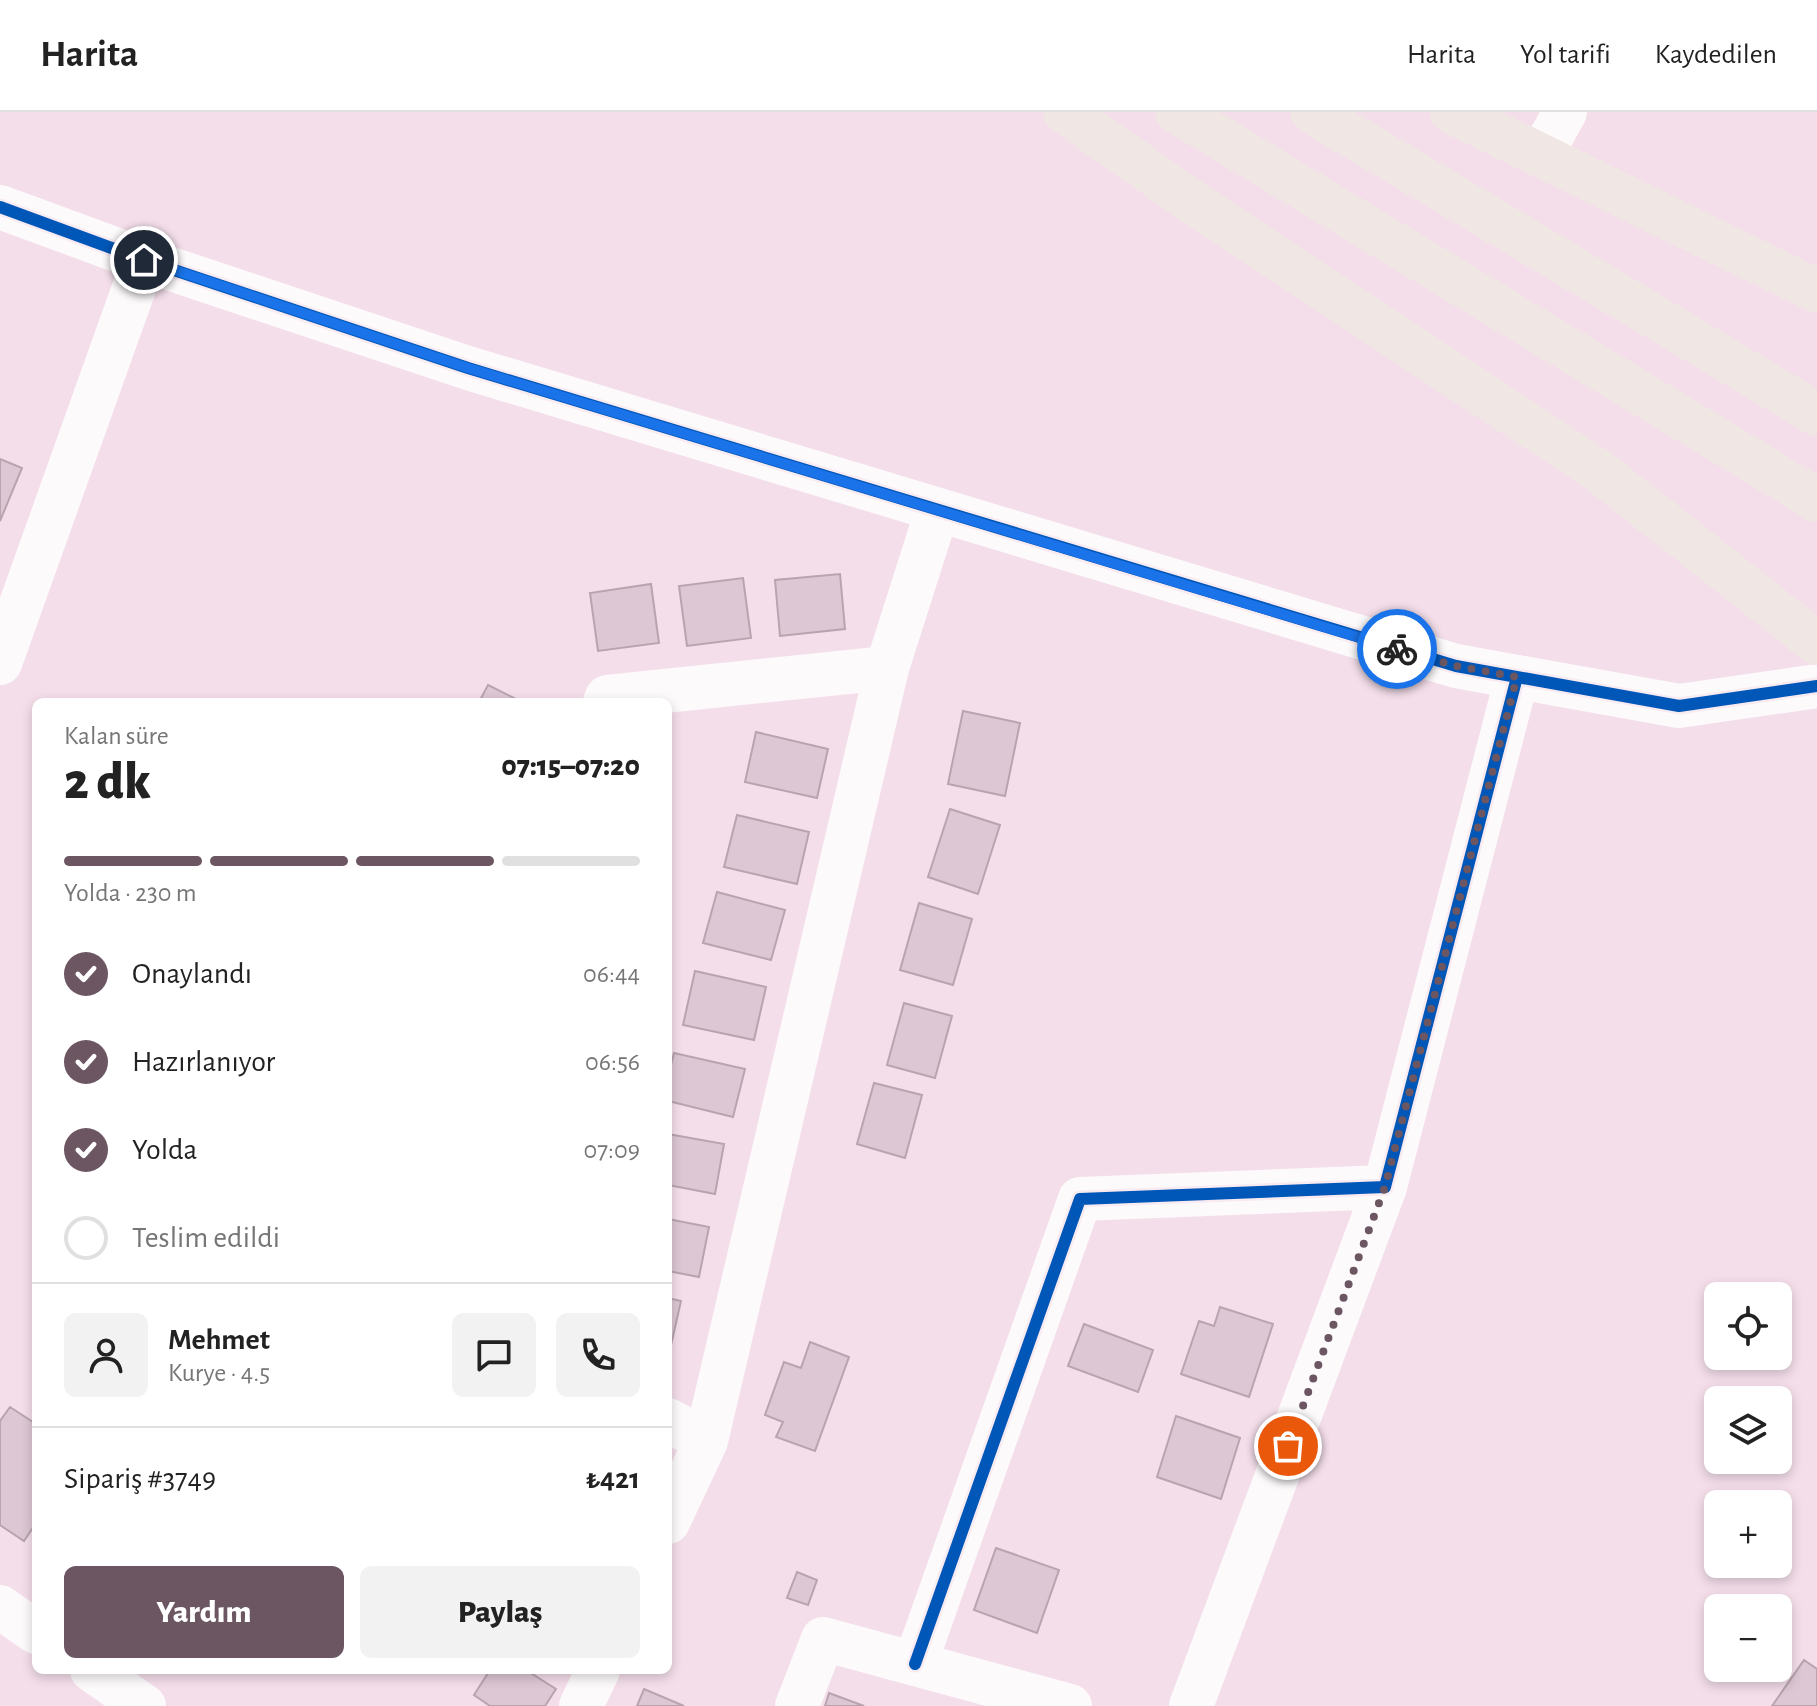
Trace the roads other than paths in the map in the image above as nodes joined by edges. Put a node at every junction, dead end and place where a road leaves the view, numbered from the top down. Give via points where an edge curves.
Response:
1 (1065, 112) edge
2 (1177, 112) edge
3 (1312, 112) edge
4 (1452, 112) edge
5 (1565, 112) edge
6 (1541, 155) junction
7 (0, 207) edge
8 (144, 260) junction
9 (1817, 291) edge
10 (1817, 414) edge
11 (1817, 500) edge
12 (937, 511) junction
13 (9, 611) edge
14 (1817, 643) edge
15 (0, 663) edge
16 (887, 668) junction
17 (1517, 677) junction
18 (1817, 686) edge
19 (607, 698) edge
20 (1385, 1187) junction
21 (672, 1422) edge
22 (706, 1441) junction
23 (672, 1513) edge
24 (0, 1607) edge
25 (32, 1629) edge
26 (915, 1664) junction
27 (98, 1674) edge
28 (596, 1674) edge
29 (144, 1706) edge
30 (581, 1706) edge
31 (797, 1706) edge
32 (1070, 1706) edge
33 (1191, 1706) edge

1 - 14 highway via 1599,471
2 - 11 highway
3 - 10 highway
4 - 6 highway
5 - 6 street
6 - 9 highway
7 - 8 street
8 - 12 street via 468,368
8 - 13 street
12 - 16 street
12 - 17 street via 1456,666
13 - 15 street
16 - 19 street
16 - 22 street
17 - 18 street via 1679,706
17 - 20 street
20 - 26 street via 1080,1199
20 - 33 street
21 - 22 street
22 - 23 street
24 - 25 street
26 - 31 street via 823,1639
26 - 32 street
27 - 29 street
28 - 30 street

